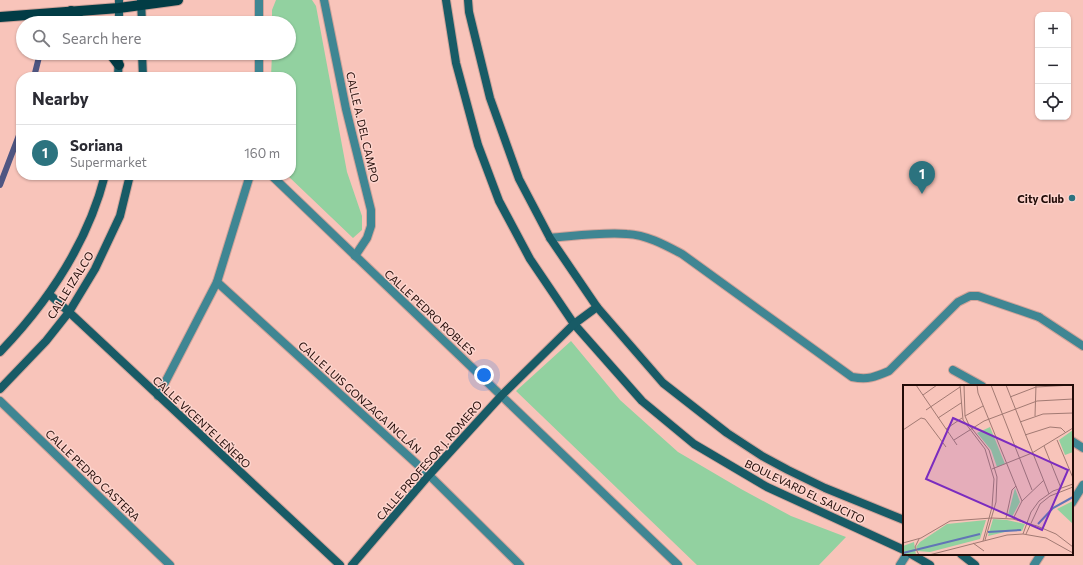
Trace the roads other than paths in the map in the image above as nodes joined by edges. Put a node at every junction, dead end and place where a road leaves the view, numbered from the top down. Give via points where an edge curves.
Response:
1 (178, 0) edge
2 (259, 0) edge
3 (324, 0) edge
4 (446, 0) edge
5 (468, 0) edge
6 (142, 3) edge
7 (119, 4) edge
8 (71, 11) junction
9 (16, 16) edge
10 (17, 16) edge
11 (76, 16) edge
12 (119, 16) edge
13 (142, 16) edge
14 (259, 16) edge
15 (0, 17) edge
16 (115, 60) edge
17 (119, 60) edge
18 (142, 60) edge
19 (259, 60) edge
20 (119, 65) junction
21 (118, 72) edge
22 (143, 72) edge
23 (258, 72) edge
24 (104, 180) edge
25 (129, 180) edge
26 (248, 180) edge
27 (276, 180) edge
28 (550, 238) junction
29 (355, 256) junction
30 (216, 282) junction
31 (49, 294) junction
32 (597, 307) junction
33 (69, 312) junction
34 (574, 324) junction
35 (1083, 346) edge
36 (0, 352) edge
37 (953, 370) dead end
38 (980, 385) edge
39 (0, 389) edge
40 (502, 395) junction
41 (158, 396) junction
42 (0, 401) edge
43 (1073, 442) edge
44 (1083, 448) edge
45 (429, 475) junction
46 (1083, 485) edge
47 (1073, 501) edge
48 (903, 520) edge
49 (903, 550) edge
50 (906, 555) edge
51 (913, 555) edge
52 (962, 555) edge
53 (1040, 555) edge
54 (170, 565) edge
55 (340, 565) edge
56 (352, 565) edge
57 (520, 565) edge
58 (678, 565) edge
59 (900, 565) edge
60 (930, 565) edge
61 (974, 565) edge
62 (1034, 565) edge

1 - 6 main road
2 - 14 street
3 - 29 street, CALLE A. DEL CAMPO via 370,210 371,226 367,238
4 - 34 street, BOULEVARD EL SAUCITO via 458,70 478,145 499,201 530,259
5 - 28 street, BOULEVARD EL SAUCITO via 490,98 519,179
6 - 7 main road
6 - 13 street
7 - 8 main road
7 - 12 street
8 - 10 main road
8 - 11 main road
9 - 15 main road
16 - 20 main road
17 - 20 street
18 - 22 street
19 - 23 street
20 - 21 street
24 - 31 street, CALLE IZALCO via 99,198 78,246
25 - 33 street, CALLE IZALCO via 120,216 95,269
26 - 30 street
27 - 29 street, CALLE PEDRO ROBLES
28 - 32 street, BOULEVARD EL SAUCITO
28 - 35 street via 628,234 662,243 682,254 852,377 865,379 889,371 958,302 970,296 978,296 1039,317
29 - 40 street, CALLE PEDRO ROBLES
30 - 41 street
30 - 45 street, CALLE LUIS GONZAGA INCLÁN
31 - 33 street, CALLE VICENTE LEÑERO
31 - 36 street, CALLE IZALCO
32 - 34 street, CALLE PROFESOR J. ROMERO
32 - 48 street, BOULEVARD EL SAUCITO via 663,383 726,433 788,470
33 - 39 street, CALLE IZALCO via 46,341
33 - 41 street, CALLE VICENTE LEÑERO
34 - 40 street, CALLE PROFESOR J. ROMERO
34 - 49 street, BOULEVARD EL SAUCITO via 642,401 694,444 767,487
37 - 38 street
40 - 45 street, CALLE PROFESOR J. ROMERO
40 - 58 street, CALLE PEDRO ROBLES
41 - 55 street, CALLE VICENTE LEÑERO
42 - 54 street, CALLE PEDRO CASTERA
43 - 44 street
45 - 56 street, CALLE PROFESOR J. ROMERO
45 - 57 street, CALLE LUIS GONZAGA INCLÁN
46 - 47 street
50 - 59 street
51 - 60 street
52 - 61 street
53 - 62 street

